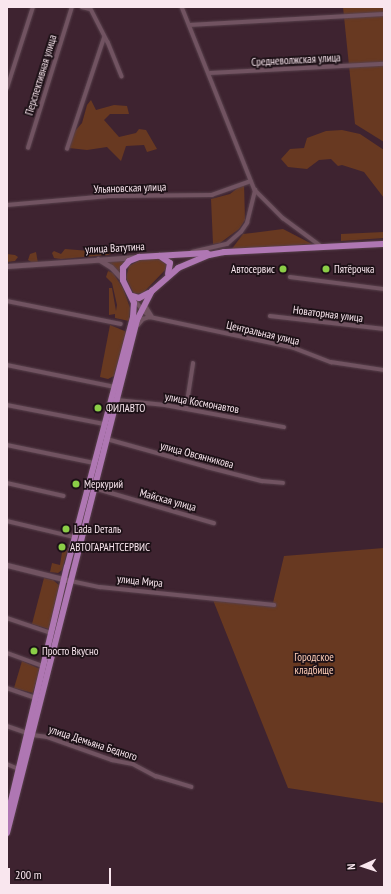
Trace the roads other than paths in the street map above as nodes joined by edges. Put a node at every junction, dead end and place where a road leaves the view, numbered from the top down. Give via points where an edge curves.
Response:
1 (33, 7) edge
2 (72, 7) edge
3 (82, 7) edge
4 (182, 7) edge
5 (90, 8) edge
6 (384, 14) edge
7 (189, 25) junction
8 (104, 38) junction
9 (384, 64) edge
10 (210, 74) junction
11 (122, 76) dead end
12 (7, 88) edge
13 (28, 148) dead end
14 (67, 149) dead end
15 (251, 181) junction
16 (255, 190) junction
17 (7, 205) edge
18 (384, 244) edge
19 (321, 246) junction
20 (224, 252) junction
21 (185, 254) junction
22 (159, 256) junction
23 (139, 257) junction
24 (97, 259) junction
25 (7, 266) edge
26 (168, 274) junction
27 (290, 277) dead end
28 (123, 280) junction
29 (384, 289) edge
30 (152, 291) junction
31 (132, 296) junction
32 (7, 301) edge
33 (145, 301) junction
34 (141, 309) junction
35 (270, 316) dead end
36 (150, 317) junction
37 (155, 318) junction
38 (120, 324) dead end
39 (384, 329) edge
40 (135, 330) junction
41 (193, 364) dead end
42 (7, 365) edge
43 (384, 370) edge
44 (115, 387) junction
45 (117, 400) junction
46 (7, 406) edge
47 (186, 409) junction
48 (105, 424) junction
49 (284, 427) dead end
50 (106, 439) junction
51 (7, 445) edge
52 (95, 463) junction
53 (7, 483) edge
54 (283, 483) dead end
55 (94, 488) junction
56 (64, 496) dead end
57 (7, 521) edge
58 (214, 523) dead end
59 (74, 537) junction
60 (7, 565) edge
61 (67, 580) junction
62 (274, 605) dead end
63 (7, 618) edge
64 (52, 633) junction
65 (7, 653) edge
66 (44, 666) junction
67 (7, 688) edge
68 (37, 698) junction
69 (7, 726) edge
70 (31, 734) junction
71 (7, 764) edge
72 (20, 769) junction
73 (191, 787) dead end
74 (9, 801) edge
75 (7, 818) edge
76 (7, 833) edge

1 - 12 street
2 - 13 street, Перспективная улица
3 - 5 street
4 - 7 street
5 - 8 street
6 - 7 street
7 - 10 street
8 - 11 street
8 - 14 street
9 - 10 street, Средневолжская улица
10 - 15 street
15 - 16 street
15 - 17 street, Ульяновская улица via 212,195 109,196
16 - 19 street via 283,218
16 - 21 street via 248,222 232,240
18 - 19 main road
19 - 20 main road
20 - 21 main road, улица Ватутина
20 - 26 main road via 196,259
21 - 22 main road, улица Ватутина
22 - 23 main road, улица Ватутина
22 - 26 main road via 170,263
23 - 24 main road, улица Ватутина
23 - 28 main road via 125,266
24 - 25 main road, улица Ватутина
24 - 28 main road via 111,267
26 - 30 main road
27 - 29 street
28 - 31 main road
30 - 31 main road via 142,297
30 - 33 main road
31 - 34 street
31 - 44 main road via 133,317
32 - 38 street
33 - 34 main road
33 - 37 street via 148,312
34 - 36 street
34 - 40 main road
35 - 39 street, Новаторная улица
36 - 37 street, Центральная улица
36 - 40 street via 140,322
37 - 43 street, Центральная улица via 294,348 331,362
40 - 45 main road
41 - 47 street
42 - 44 street
44 - 48 main road
45 - 47 street, улица Космонавтов
45 - 50 main road
46 - 48 street
47 - 49 street, улица Космонавтов
48 - 52 main road
50 - 54 street, улица Овсянникова via 214,469
50 - 55 main road
51 - 52 street
52 - 59 main road
53 - 56 street
55 - 58 street, Майская улица
55 - 61 main road
57 - 59 street
59 - 61 main road
60 - 61 main road, улица Мира
61 - 62 street, улица Мира via 100,587
61 - 64 main road
61 - 70 main road
63 - 64 street
64 - 66 main road
65 - 66 street
66 - 68 main road
67 - 68 street
68 - 70 main road
69 - 70 street, улица Демьяна Бедного
70 - 72 main road
70 - 73 street, улица Демьяна Бедного via 47,737 112,760 134,764 156,776
70 - 76 main road
71 - 72 street
72 - 74 main road
74 - 75 main road

